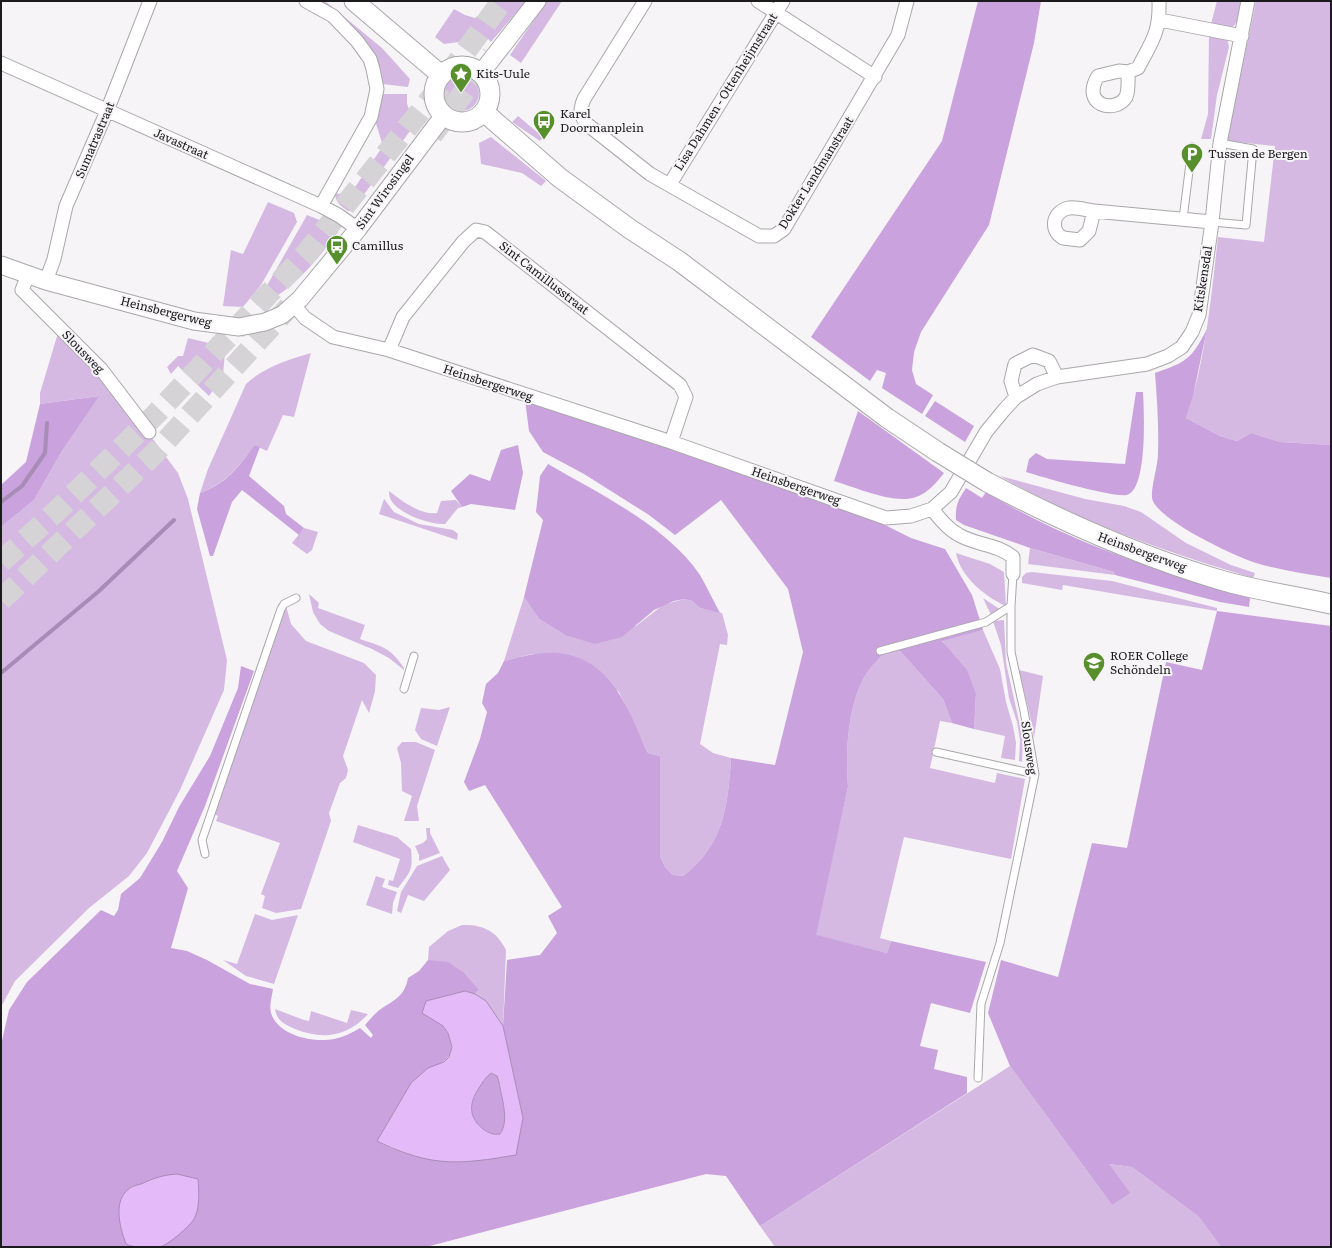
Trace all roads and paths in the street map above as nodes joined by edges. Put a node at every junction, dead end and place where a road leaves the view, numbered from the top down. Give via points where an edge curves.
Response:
1 (150, 1) edge
2 (306, 1) edge
3 (354, 1) edge
4 (537, 1) edge
5 (645, 1) edge
6 (758, 1) edge
7 (783, 1) edge
8 (907, 1) edge
9 (1159, 1) edge
10 (1248, 1) edge
11 (776, 14) junction
12 (1160, 20) junction
13 (1242, 36) junction
14 (1, 63) edge
15 (1128, 72) dead end
16 (481, 73) junction
17 (441, 75) junction
18 (875, 77) junction
19 (107, 111) junction
20 (484, 112) junction
21 (444, 115) junction
22 (1220, 143) junction
23 (1192, 147) dead end
24 (670, 184) junction
25 (321, 206) junction
26 (1094, 211) dead end
27 (1183, 219) junction
28 (1212, 222) junction
29 (358, 229) junction
30 (1, 265) edge
31 (28, 274) junction
32 (46, 281) junction
33 (294, 305) junction
34 (389, 350) junction
35 (1056, 377) junction
36 (1016, 397) junction
37 (149, 432) dead end
38 (986, 432) joint
39 (671, 442) junction
40 (932, 510) junction
41 (1013, 574) joint
42 (296, 598) dead end
43 (1331, 604) edge
44 (1011, 606) junction
45 (880, 651) dead end
46 (414, 656) dead end
47 (404, 689) dead end
48 (936, 752) dead end
49 (1035, 774) junction
50 (205, 854) dead end
51 (978, 1078) dead end

1 - 19 street, Sumatrastraat
2 - 25 street via 333,16 357,42 374,69 377,89 371,116
3 - 17 main road
4 - 16 street
5 - 24 street, Dokter Landmanstraat via 584,99 580,108 581,117 650,174
6 - 11 street
7 - 11 street, Lisa Dahmen - Ottenheijmstraat
8 - 18 street, Dokter Landmanstraat via 898,35
9 - 12 street
10 - 13 street, Kitskensdal
11 - 18 street
11 - 24 street, Lisa Dahmen - Ottenheijmstraat
12 - 13 street
12 - 15 street via 1156,34 1138,68
13 - 22 street, Kitskensdal
14 - 19 street, Javastraat
16 - 17 main road via 469,66 461,66
16 - 20 main road via 490,92
17 - 21 main road via 437,82 435,97 436,104
18 - 24 street, Dokter Landmanstraat via 784,229 774,236 759,236
19 - 25 street, Javastraat
19 - 32 street, Sumatrastraat via 66,206
20 - 21 main road via 465,122
20 - 43 main road, Heinsbergerweg, bridge via 560,178 679,261 881,413 987,482 1105,540 1160,561 1225,581
21 - 29 street, Sint Wirosingel
22 - 28 street, Kitskensdal
22 - 28 lane via 1253,149 1246,225
23 - 27 lane
25 - 29 street, Javastraat
26 - 27 street
27 - 28 street
28 - 35 street, Kitskensdal via 1198,315 1192,332 1182,347 1147,364
29 - 33 street, Sint Wirosingel
30 - 31 street, Heinsbergerweg
31 - 32 street, Heinsbergerweg
31 - 37 street, Slousweg via 22,290 101,369
32 - 33 street, Heinsbergerweg via 194,321 218,325 239,326 266,322 282,315
33 - 34 street, Heinsbergerweg via 305,318 333,336
34 - 39 street, Heinsbergerweg
34 - 39 street, Sint Camillusstraat via 403,317 453,255 476,230 485,232 680,385 686,396
35 - 36 street, Kitskensdal via 1037,384
35 - 36 street via 1049,361 1033,355 1015,364 1011,381
36 - 38 street, Kitskensdal
38 - 40 street, Heinsbergerweg via 951,492
39 - 40 street, Heinsbergerweg via 886,518 911,516
40 - 41 street, Slousweg via 959,536 1004,550 1013,557
41 - 44 lane, Slousweg
42 - 50 lane via 280,608 202,840
44 - 45 lane via 986,622
44 - 49 lane, Slousweg via 1011,652
46 - 47 lane
48 - 49 lane
49 - 51 lane, Slousweg via 1000,943 980,1004

